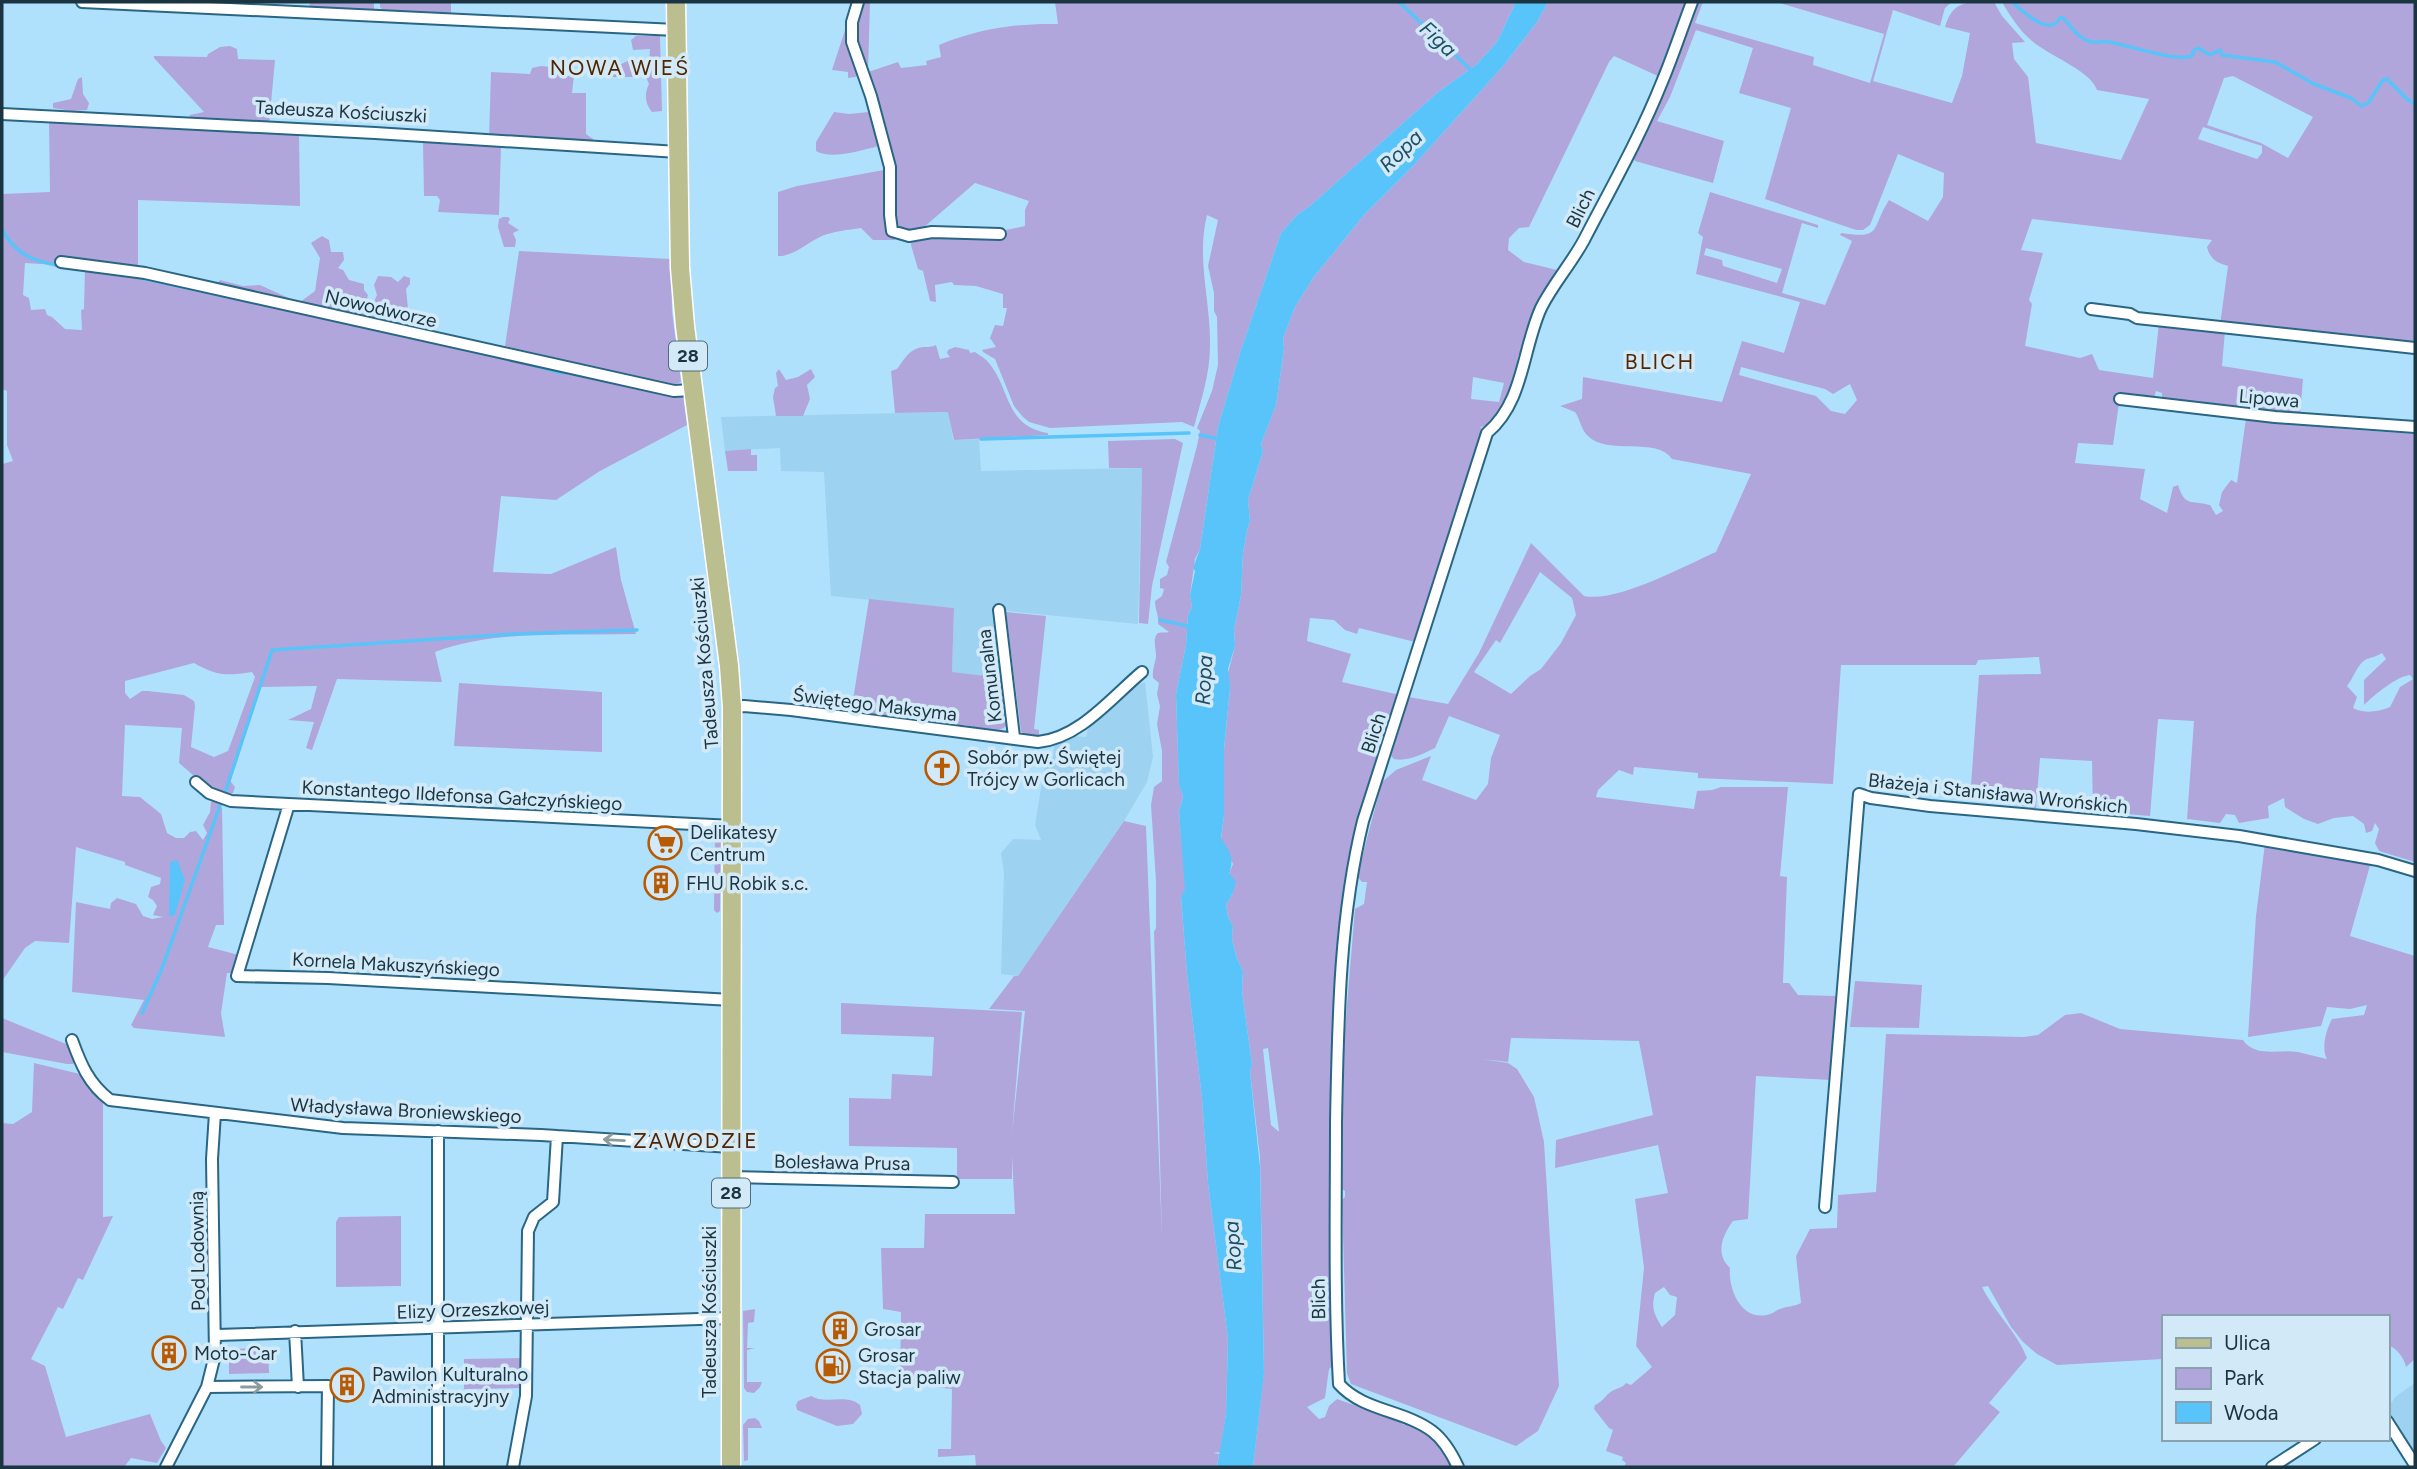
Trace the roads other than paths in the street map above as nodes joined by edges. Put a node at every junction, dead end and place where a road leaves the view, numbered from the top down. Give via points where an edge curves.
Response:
1 (82, 2) edge
2 (676, 2) edge
3 (858, 2) edge
4 (1692, 2) edge
5 (676, 30) junction
6 (2, 114) edge
7 (678, 152) junction
8 (1000, 234) dead end
9 (61, 262) dead end
10 (2091, 309) dead end
11 (2415, 348) edge
12 (692, 390) junction
13 (2120, 399) dead end
14 (2415, 427) edge
15 (999, 610) dead end
16 (1142, 672) dead end
17 (732, 707) junction
18 (1014, 737) junction
19 (196, 782) dead end
20 (289, 804) junction
21 (733, 826) junction
22 (2415, 871) edge
23 (732, 1000) junction
24 (72, 1040) dead end
25 (215, 1113) junction
26 (438, 1131) junction
27 (557, 1136) junction
28 (731, 1147) junction
29 (731, 1177) junction
30 (953, 1182) dead end
31 (1825, 1207) dead end
32 (730, 1318) junction
33 (528, 1324) junction
34 (436, 1328) junction
35 (295, 1331) junction
36 (217, 1335) junction
37 (207, 1387) junction
38 (298, 1387) junction
39 (2389, 1424) edge
40 (2312, 1441) edge
41 (2415, 1465) edge
42 (166, 1467) edge
43 (327, 1467) edge
44 (438, 1467) edge
45 (513, 1467) edge
46 (730, 1467) edge
47 (1458, 1467) edge
48 (2272, 1467) edge

1 - 5 street
2 - 5 main road, Tadeusza Kościuszki / 28
3 - 8 street via 852,42 890,167 892,231 909,236
4 - 47 street, Blich via 1626,161 1537,317 1513,399 1502,420 1487,433 1352,867 1337,1043 1334,1204 1339,1384 1350,1396 1432,1431
5 - 7 main road, Tadeusza Kościuszki / 28
6 - 7 street, Tadeusza Kościuszki
7 - 12 main road, Tadeusza Kościuszki / 28 via 680,268
9 - 12 street, Nowodworze via 145,273 674,391
10 - 11 street
12 - 17 main road, Tadeusza Kościuszki / 28
13 - 14 street, Lipowa
15 - 18 street, Komunalna
16 - 18 street, Świętego Maksyma via 1065,734 1038,742
17 - 18 street, Świętego Maksyma
17 - 21 main road, Tadeusza Kościuszki / 28
19 - 20 street, Konstantego Ildefonsa Gałczyńskiego via 231,801
20 - 21 street, Konstantego Ildefonsa Gałczyńskiego
20 - 23 street, Kornela Makuszyńskiego via 237,976
21 - 23 main road, Tadeusza Kościuszki / 28
22 - 31 street, Błażeja i Stanisława Wrońskich via 2378,860 2239,836 1930,806 1859,794
23 - 28 main road, Tadeusza Kościuszki / 28
24 - 25 street, Władysława Broniewskiego via 83,1071 110,1100
25 - 26 street, Władysława Broniewskiego via 342,1128
25 - 36 street, Pod Lodownią
26 - 27 street, Władysława Broniewskiego
26 - 34 street
28 -> 27 street, Władysława Broniewskiego
27 - 33 street via 553,1202 534,1217 528,1231
28 - 29 main road, Tadeusza Kościuszki / 28
29 - 30 street, Bolesława Prusa
29 - 32 main road, Tadeusza Kościuszki / 28
32 - 33 street, Elizy Orzeszkowej
32 - 46 main road, Tadeusza Kościuszki / 28
33 - 34 street, Elizy Orzeszkowej
33 - 45 street via 526,1396
34 - 35 street, Elizy Orzeszkowej
34 - 44 street
35 - 36 street, Elizy Orzeszkowej
35 - 38 street
36 - 37 street, Pod Lodownią
37 -> 38 street
37 - 42 street, Pod Lodownią
38 - 43 street via 328,1386
39 - 41 street
40 - 48 street

